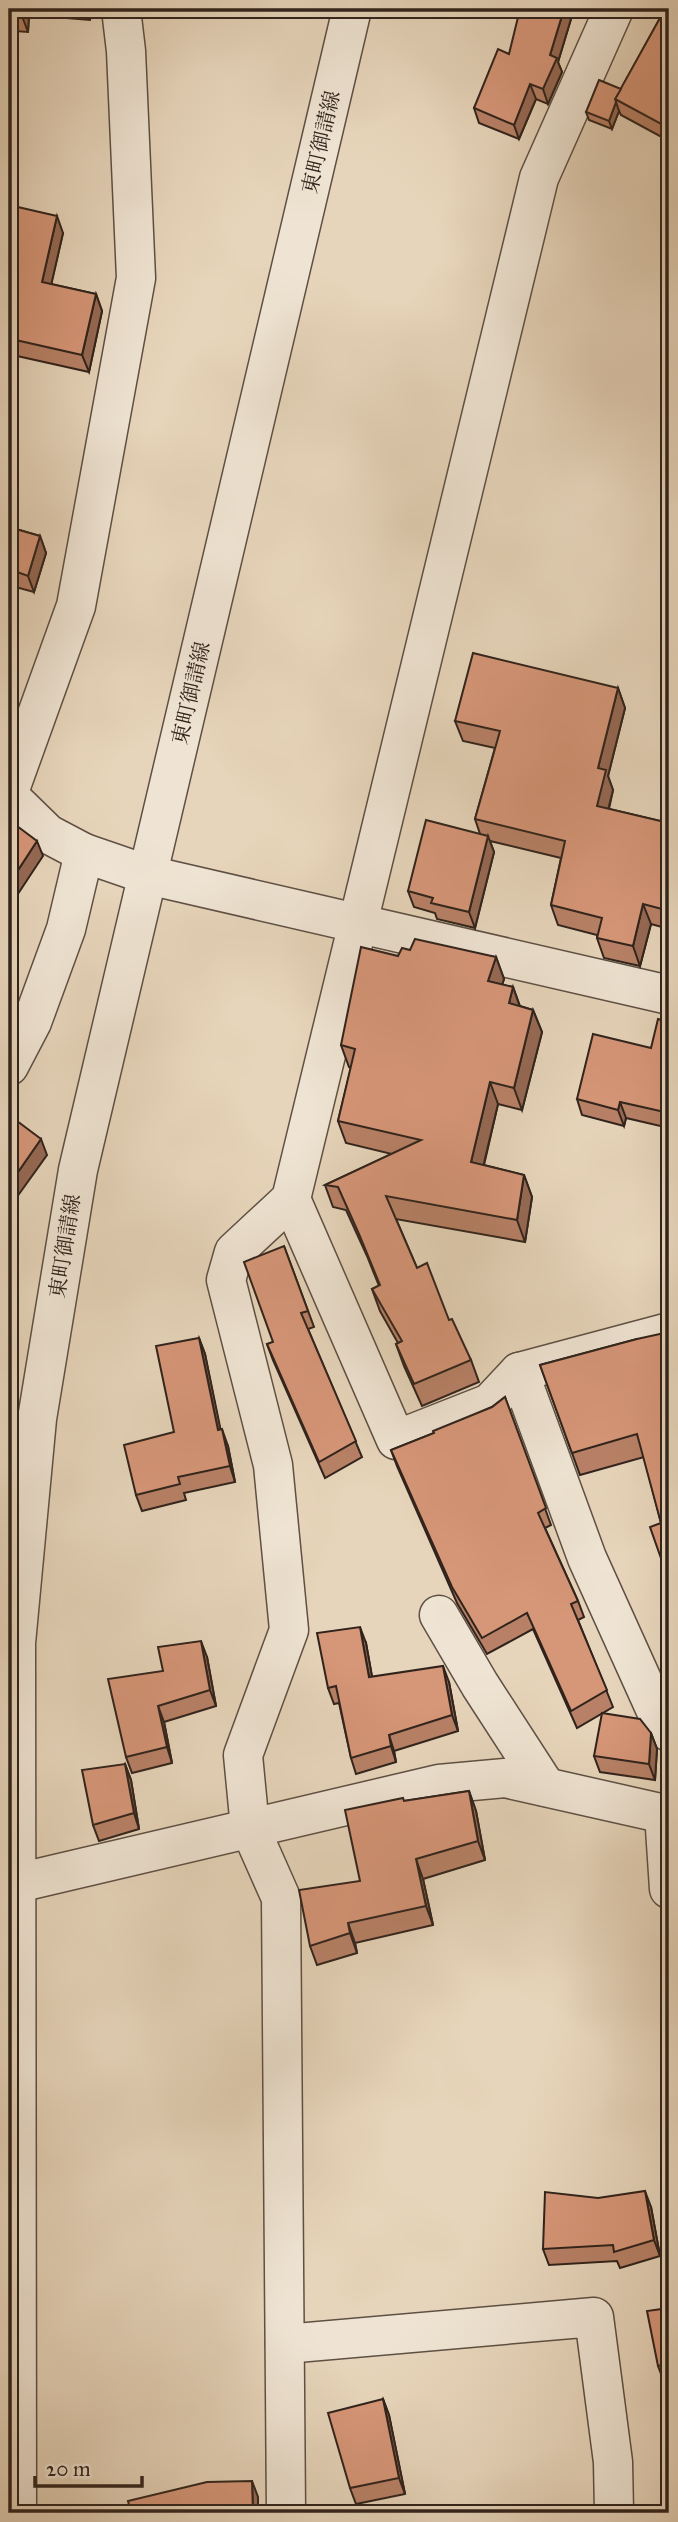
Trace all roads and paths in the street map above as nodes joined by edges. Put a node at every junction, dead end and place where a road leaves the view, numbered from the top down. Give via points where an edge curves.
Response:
1 (121, 9) edge
2 (352, 9) edge
3 (614, 9) edge
4 (9, 794) edge
5 (84, 853) junction
6 (148, 875) junction
7 (358, 922) junction
8 (669, 995) edge
9 (9, 1066) edge
10 (290, 1199) junction
11 (669, 1332) edge
12 (519, 1372) junction
13 (439, 1615) dead end
14 (669, 1732) edge
15 (546, 1787) junction
16 (666, 1814) edge
17 (250, 1828) junction
18 (13, 1884) edge
19 (669, 1889) edge
20 (285, 2344) junction
21 (17, 2513) edge
22 (286, 2513) edge
23 (614, 2513) edge

1 - 4 street via 136,278 76,606
2 - 6 street, 東町御請線
3 - 7 street via 539,178
4 - 5 street via 48,834
5 - 6 street
5 - 9 street via 66,929 32,1022
6 - 7 street
6 - 18 street, 東町御請線 via 78,1170 37,1419 16,1643
7 - 8 street
7 - 10 street
10 - 12 street via 397,1440 490,1403
10 - 17 street via 234,1252 226,1280 273,1465 289,1630 243,1755
11 - 12 street
12 - 14 street via 587,1558
13 - 15 street
15 - 16 street
15 - 17 street via 505,1778 439,1784
16 - 19 street
17 - 18 street
17 - 20 street via 281,1898
18 - 21 street, 東町御請線
20 - 22 street
20 - 23 street via 594,2317 613,2462

